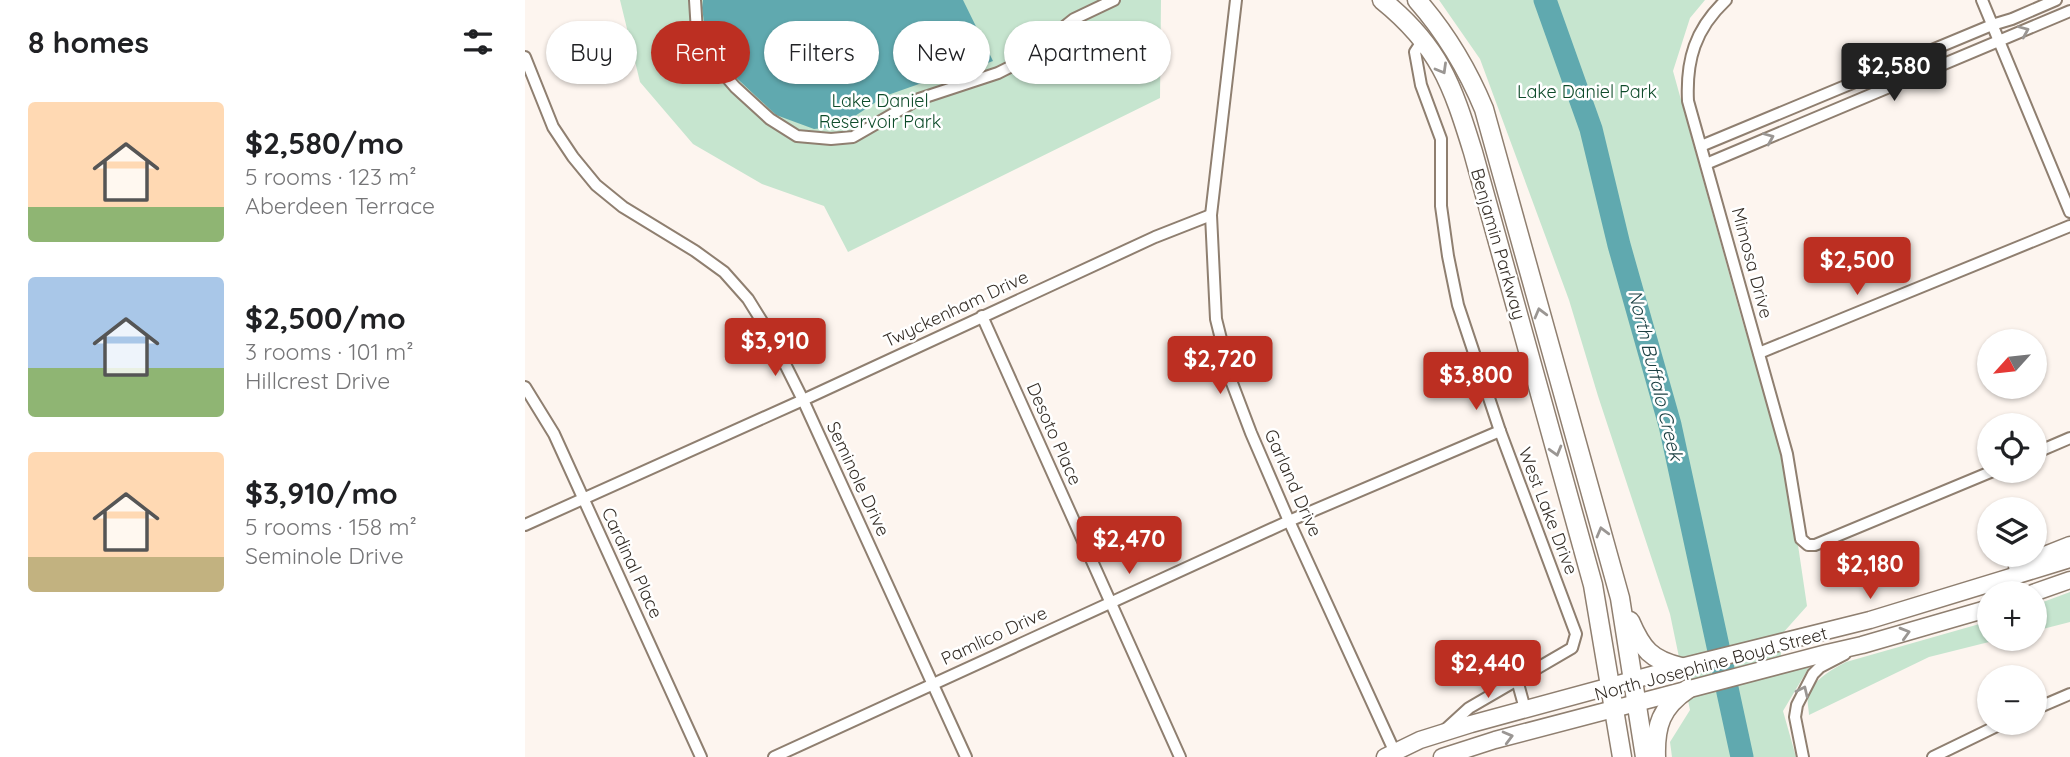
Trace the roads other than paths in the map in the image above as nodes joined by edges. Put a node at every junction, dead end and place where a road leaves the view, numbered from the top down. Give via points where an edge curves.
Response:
1 (695, 0) edge
2 (1114, 0) edge
3 (1237, 0) edge
4 (1382, 0) edge
5 (1417, 0) edge
6 (1726, 0) edge
7 (1982, 0) edge
8 (2056, 0) edge
9 (2070, 11) edge
10 (1992, 25) junction
11 (1423, 40) junction
12 (2000, 41) junction
13 (525, 57) edge
14 (1700, 146) junction
15 (1706, 164) junction
16 (2070, 212) edge
17 (1212, 215) junction
18 (2070, 226) edge
19 (982, 317) junction
20 (1759, 353) junction
21 (525, 387) edge
22 (803, 400) junction
23 (1500, 431) junction
24 (2070, 438) edge
25 (2047, 448) edge
26 (1977, 478) edge
27 (583, 497) junction
28 (1289, 521) junction
29 (525, 525) edge
30 (2070, 545) edge
31 (2070, 559) edge
32 (2070, 580) edge
33 (2047, 588) edge
34 (1959, 594) junction
35 (1620, 598) junction
36 (1109, 602) junction
37 (1977, 612) edge
38 (1862, 645) junction
39 (1681, 667) junction
40 (1517, 680) junction
41 (1633, 681) junction
42 (933, 684) junction
43 (1609, 686) junction
44 (1688, 689) junction
45 (2070, 694) edge
46 (1636, 704) junction
47 (2047, 704) edge
48 (1525, 709) junction
49 (1613, 710) junction
50 (1442, 733) junction
51 (1978, 735) edge
52 (1393, 755) edge
53 (701, 757) edge
54 (774, 757) edge
55 (966, 757) edge
56 (1180, 757) edge
57 (1443, 757) edge
58 (1622, 757) edge
59 (1645, 757) edge
60 (1656, 757) edge
61 (1803, 757) edge
62 (1933, 757) edge

1 - 2 street via 697,32 710,58 735,87 797,136 831,139 853,137 919,99 998,73 1020,62 1074,19
3 - 17 street, Garland Drive
4 - 11 main road, Benjamin Parkway
35 -> 5 main road, Benjamin Parkway via 1483,109 1457,52
6 - 14 street, Mimosa Drive via 1702,29 1691,55 1688,102
7 - 10 street
8 - 10 street
12 -> 9 street
10 - 12 street
10 - 14 street
11 - 23 street, West Lake Drive via 1415,52 1421,85 1441,139 1447,256
11 -> 43 main road, Benjamin Parkway via 1444,71 1473,152 1593,585
15 -> 12 street
12 - 16 street
13 - 22 street, Seminole Drive via 553,127 596,186 724,272 754,308
14 - 15 street, Mimosa Drive
15 - 20 street, Mimosa Drive
17 - 19 street, Twyckenham Drive
17 - 28 street, Garland Drive via 1216,319 1232,383
18 - 20 street
19 - 22 street, Twyckenham Drive
19 - 36 street, Desoto Place
20 - 26 street, Mimosa Drive via 1787,454 1798,531 1804,543 1815,545
21 - 27 street, Cardinal Place via 554,434
22 - 27 street, Twyckenham Drive
22 - 42 street, Seminole Drive
23 - 28 street, Pamlico Drive
23 - 40 street, West Lake Drive via 1576,634 1572,648
24 - 25 street
27 - 29 street, Twyckenham Drive
27 - 53 street, Cardinal Place
28 - 36 street, Pamlico Drive
28 - 52 street, Garland Drive
30 - 34 main road
31 - 34 main road, North Josephine Boyd Street
32 - 33 main road
34 - 39 main road, North Josephine Boyd Street
35 - 39 main road via 1640,643 1667,664
35 - 41 main road, Benjamin Parkway
36 - 42 street, Pamlico Drive
36 - 56 street, Desoto Place
38 -> 37 main road, North Josephine Boyd Street
38 - 44 main road, North Josephine Boyd Street
61 -> 38 street via 1795,717 1807,683 1820,667
39 - 41 main road, North Josephine Boyd Street
40 - 48 street
40 - 50 street, West Lake Drive via 1468,708
41 - 43 main road, North Josephine Boyd Street
41 - 46 main road, Benjamin Parkway
42 - 54 street, Pamlico Drive
42 - 55 street, Seminole Drive
43 - 48 main road, North Josephine Boyd Street
43 - 49 main road, Benjamin Parkway
44 - 46 main road, North Josephine Boyd Street
44 - 60 main road via 1661,718
45 - 47 street
46 - 49 main road, North Josephine Boyd Street
46 - 59 main road, Benjamin Parkway
48 - 50 main road, North Josephine Boyd Street
57 -> 49 main road, North Josephine Boyd Street
49 - 58 main road, Benjamin Parkway
50 - 52 main road, North Josephine Boyd Street
51 - 62 street

